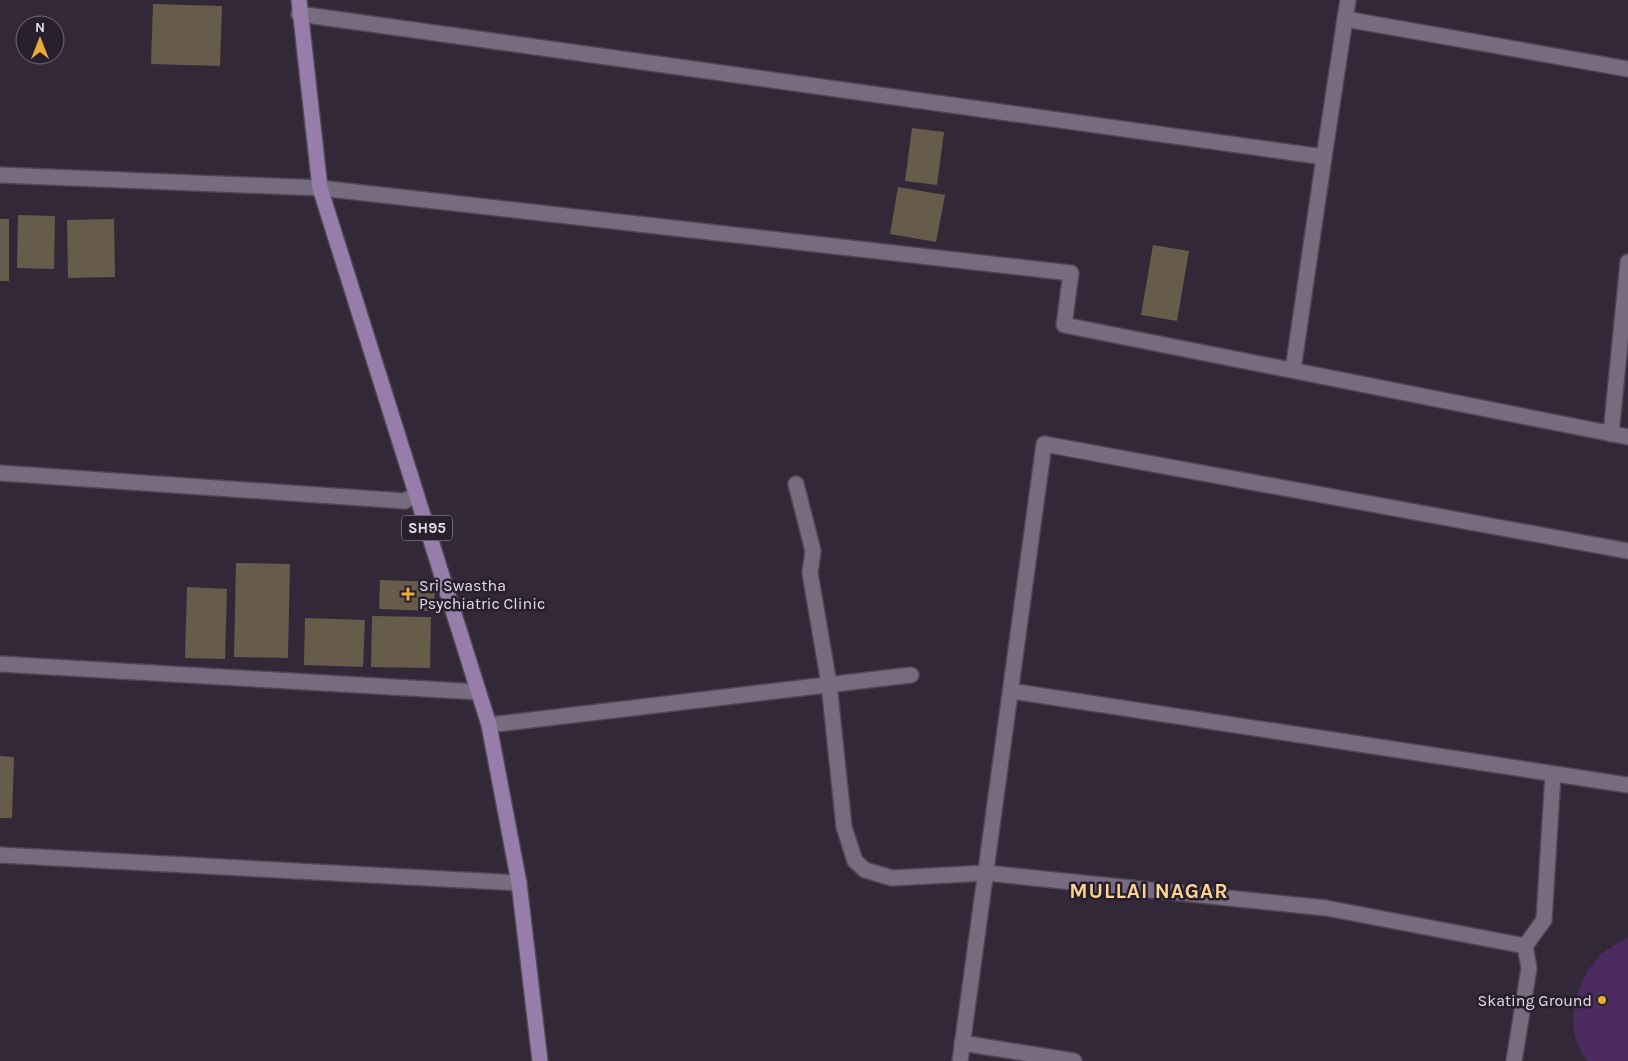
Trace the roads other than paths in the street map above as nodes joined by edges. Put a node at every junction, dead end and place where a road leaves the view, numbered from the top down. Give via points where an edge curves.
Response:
1 (1348, 0) edge
2 (299, 7) edge
3 (1345, 19) junction
4 (1628, 69) edge
5 (1324, 156) junction
6 (0, 175) edge
7 (320, 188) junction
8 (1628, 262) edge
9 (1292, 370) junction
10 (1611, 434) junction
11 (1628, 438) edge
12 (0, 473) edge
13 (796, 484) dead end
14 (416, 494) junction
15 (1628, 551) edge
16 (0, 664) edge
17 (911, 675) dead end
18 (829, 684) junction
19 (1011, 691) junction
20 (478, 692) junction
21 (488, 725) junction
22 (1553, 774) junction
23 (1628, 786) edge
24 (0, 855) edge
25 (986, 873) junction
26 (518, 883) junction
27 (1524, 946) junction
28 (962, 1043) junction
29 (540, 1061) edge
30 (960, 1061) edge
31 (1074, 1061) edge
32 (1514, 1061) edge

1 - 3 street
2 - 5 street
2 - 7 main road, SH95
3 - 4 street
3 - 5 street
5 - 9 street
6 - 7 street
7 - 9 street via 1071,273 1064,325
7 - 14 main road, SH95
8 - 10 street
9 - 10 street
10 - 11 street
12 - 14 street via 405,501
13 - 18 street via 813,551 810,572
14 - 20 main road, SH95
15 - 19 street via 1044,444
16 - 20 street
17 - 18 street
18 - 21 street
18 - 25 street via 844,827 856,861 865,870 892,878
19 - 22 street
19 - 25 street
20 - 21 main road, SH95
21 - 26 main road, SH95
22 - 23 street
22 - 27 street via 1544,920
24 - 26 street
25 - 27 street via 1326,908
25 - 28 street
26 - 29 main road, SH95
27 - 32 street via 1529,968
28 - 30 street
28 - 31 street

